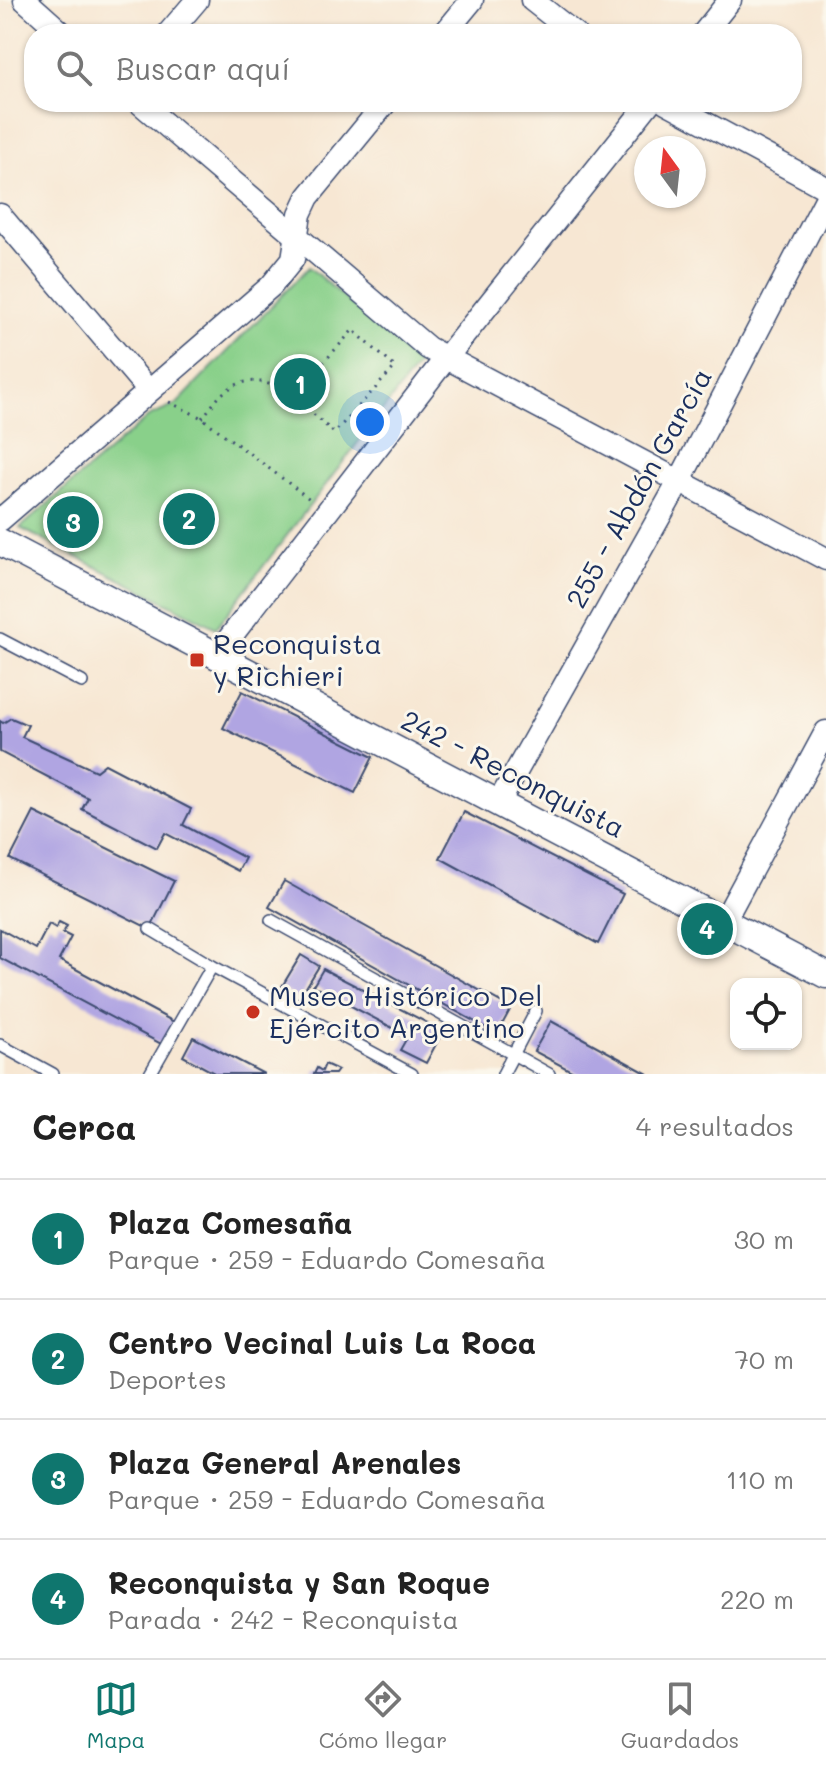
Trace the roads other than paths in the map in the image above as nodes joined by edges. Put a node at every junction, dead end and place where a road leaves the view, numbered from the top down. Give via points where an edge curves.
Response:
1 (25, 0) edge
2 (197, 0) edge
3 (472, 0) edge
4 (532, 0) edge
5 (730, 0) edge
6 (52, 24) edge
7 (177, 24) edge
8 (452, 24) edge
9 (562, 24) edge
10 (711, 24) edge
11 (151, 112) edge
12 (378, 112) edge
13 (642, 112) edge
14 (685, 112) edge
15 (826, 188) edge
16 (826, 199) edge
17 (0, 215) edge
18 (297, 238) junction
19 (446, 358) junction
20 (148, 390) junction
21 (679, 482) junction
22 (0, 520) edge
23 (0, 542) edge
24 (826, 559) edge
25 (0, 639) edge
26 (215, 657) junction
27 (82, 682) dead end
28 (826, 732) edge
29 (499, 802) junction
30 (271, 920) dead end
31 (724, 921) junction
32 (150, 929) dead end
33 (212, 966) junction
34 (826, 975) edge
35 (536, 1011) dead end
36 (0, 1045) edge
37 (513, 1054) junction
38 (53, 1074) edge
39 (150, 1074) edge
40 (412, 1074) edge
41 (503, 1074) edge
42 (549, 1074) edge

1 - 6 street
2 - 7 street
3 - 8 street
4 - 9 street
5 - 10 street
11 - 18 street
12 - 18 street via 308,197
13 - 19 street
14 - 15 street
16 - 21 street, 255 - Abdón García
17 - 20 street
18 - 19 street via 410,335
18 - 20 street via 293,259 271,286
19 - 21 street
19 - 26 street
20 - 22 street
21 - 24 street
21 - 29 street, 255 - Abdón García
23 - 26 street, 242 - Reconquista
25 - 27 lane
26 - 29 street, 242 - Reconquista
28 - 31 street
29 - 31 street, 242 - Reconquista
30 - 37 lane
31 - 34 street, 242 - Reconquista
32 - 33 lane
33 - 39 lane
33 - 40 lane
35 - 37 lane
36 - 38 lane
37 - 41 lane
37 - 42 lane

